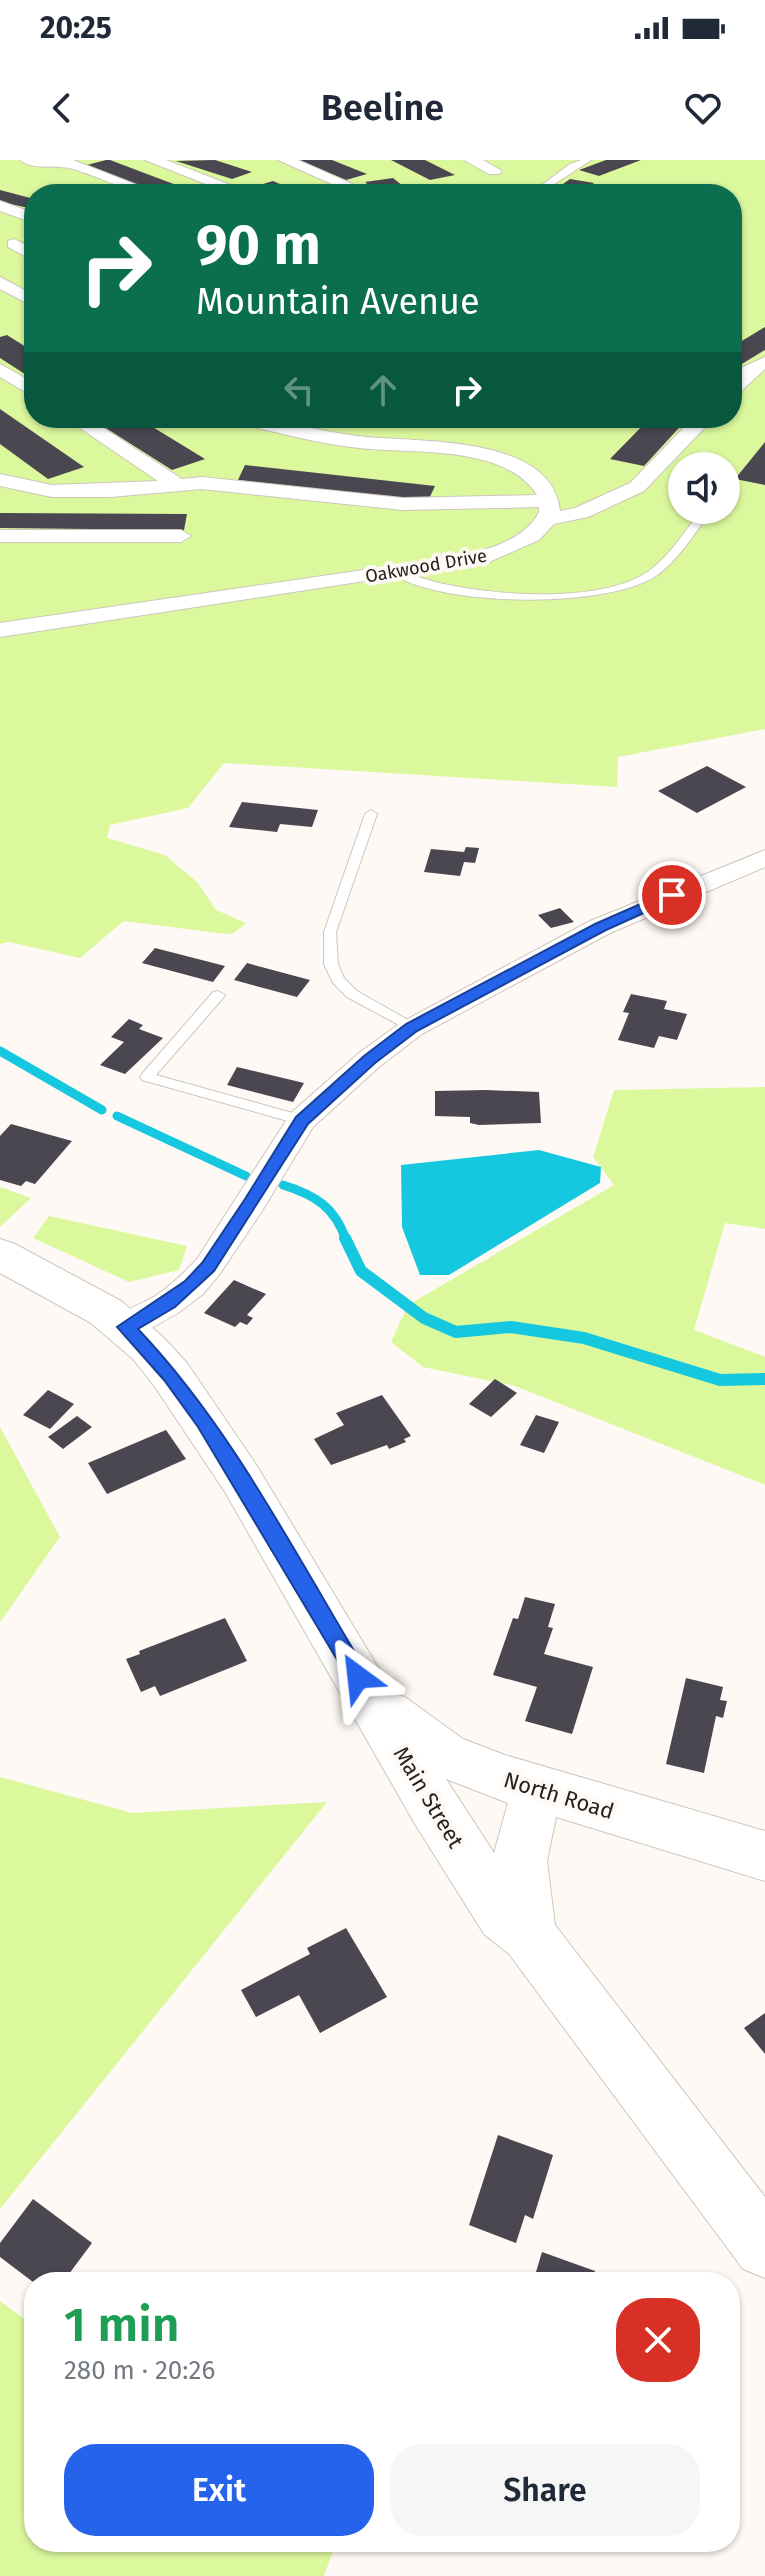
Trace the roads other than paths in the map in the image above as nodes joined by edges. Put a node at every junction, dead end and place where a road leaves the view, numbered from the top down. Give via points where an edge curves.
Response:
1 (27, 160) edge
2 (152, 160) edge
3 (285, 160) edge
4 (471, 160) edge
5 (587, 160) edge
6 (494, 171) dead end
7 (125, 184) edge
8 (218, 184) edge
9 (343, 184) edge
10 (548, 184) edge
11 (0, 206) edge
12 (24, 214) edge
13 (14, 244) dead end
14 (24, 250) edge
15 (0, 282) edge
16 (24, 296) edge
17 (765, 362) edge
18 (0, 369) edge
19 (742, 378) edge
20 (24, 385) edge
21 (90, 428) edge
22 (289, 428) edge
23 (694, 428) edge
24 (10, 461) dead end
25 (0, 480) edge
26 (176, 484) junction
27 (25, 487) junction
28 (548, 510) junction
29 (695, 524) edge
30 (0, 536) edge
31 (181, 536) dead end
32 (396, 573) junction
33 (0, 630) edge
34 (371, 814) dead end
35 (765, 858) edge
36 (218, 995) dead end
37 (412, 1028) junction
38 (302, 1120) junction
39 (0, 1254) edge
40 (126, 1327) junction
41 (371, 1698) junction
42 (540, 1789) junction
43 (765, 1856) edge
44 (529, 1936) junction
45 (765, 2247) edge

1 - 7 street via 71,164
2 - 8 street
3 - 9 street
4 - 6 street
5 - 10 lane
11 - 12 street
13 - 14 street
15 - 16 street
17 - 19 street
18 - 20 street
21 - 26 street
22 - 28 street via 338,439 487,456 530,474 540,484
23 - 28 street via 637,487 581,513
24 - 27 street via 31,476
25 - 27 street
26 - 27 street via 83,492
26 - 28 street via 223,484 414,505
28 - 32 street, Oakwood Drive via 531,537 508,550
29 - 32 lane via 653,572 604,592 545,596 465,589
30 - 31 street
32 - 33 street, Oakwood Drive
34 - 37 lane via 330,932 331,964 352,994
35 - 37 street via 600,927
36 - 38 lane via 147,1077
37 - 38 street
38 - 40 street via 208,1267 169,1303
39 - 40 main road, Main Street via 71,1290
40 - 41 main road, Main Street via 205,1422
41 - 42 main road, North Road via 445,1755
41 - 44 main road, Main Street via 504,1916
42 - 43 main road, North Road
42 - 44 main road via 519,1849 517,1875
44 - 45 main road, Main Street

